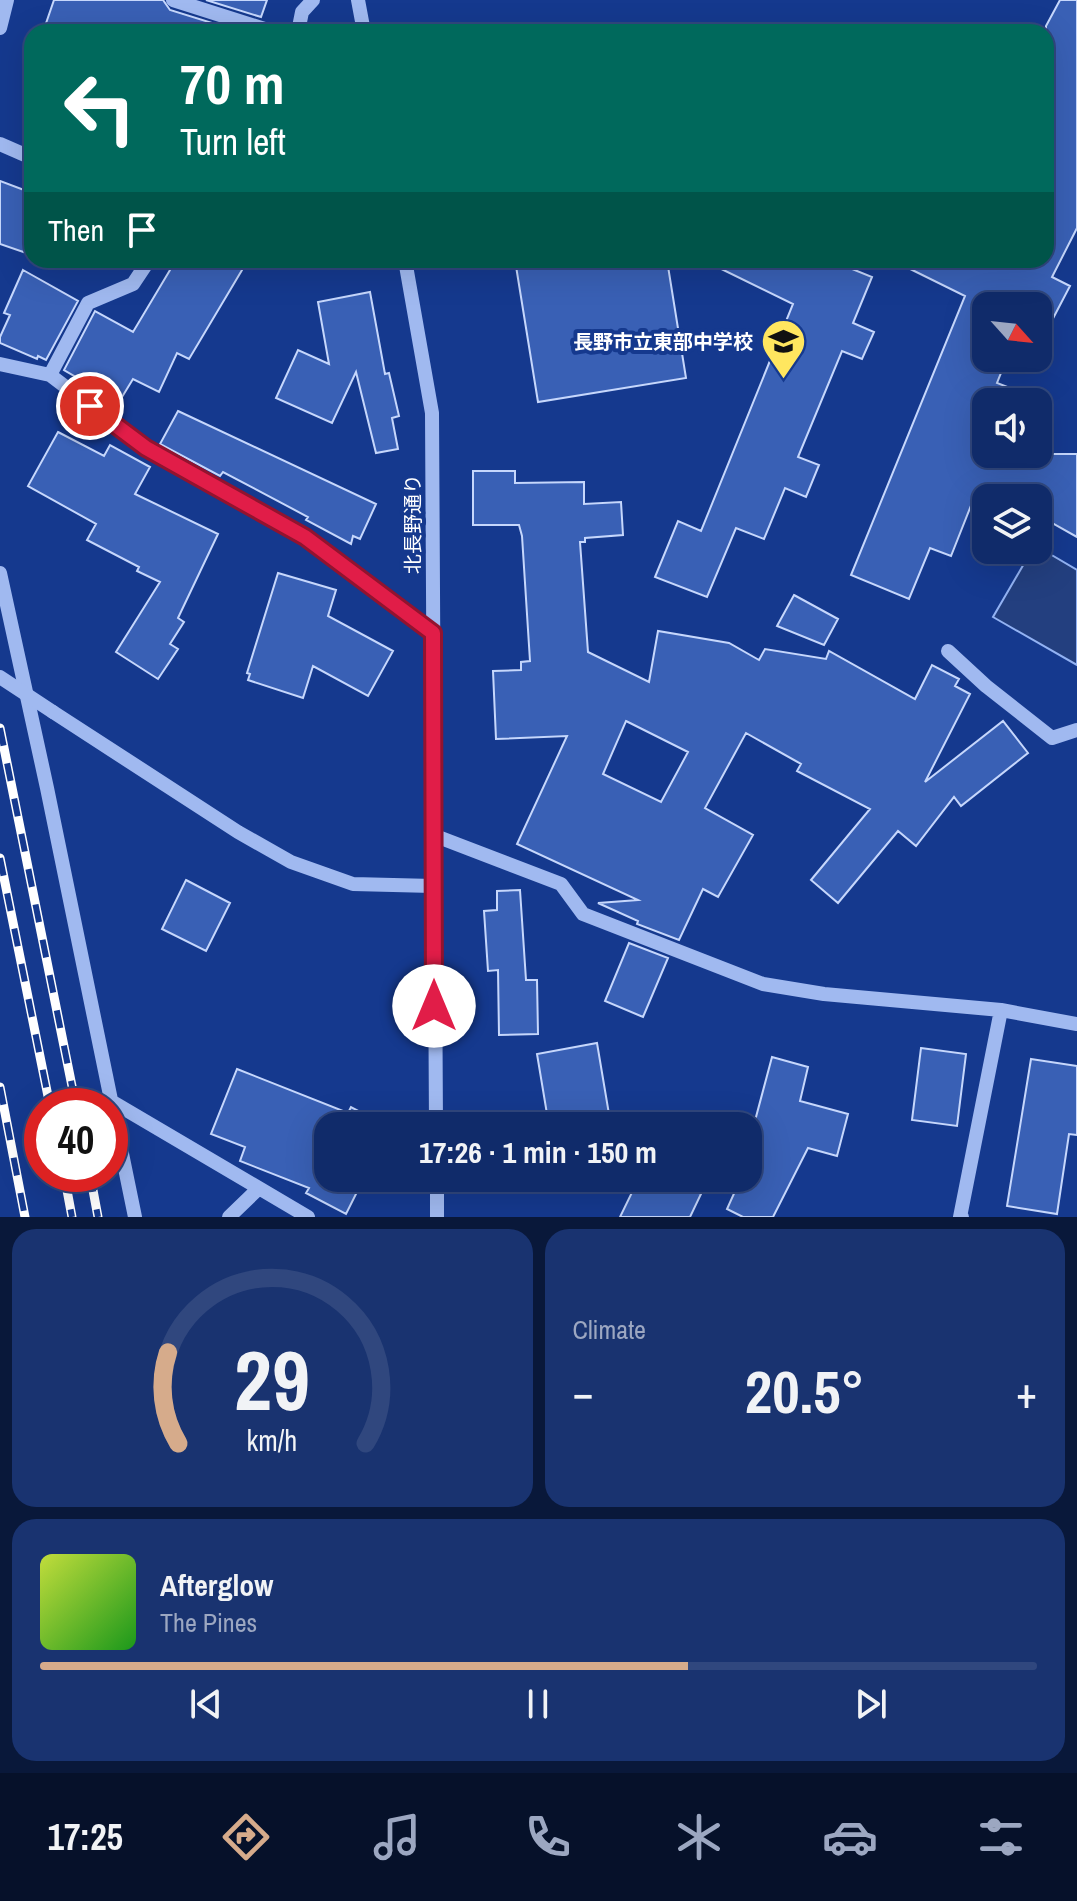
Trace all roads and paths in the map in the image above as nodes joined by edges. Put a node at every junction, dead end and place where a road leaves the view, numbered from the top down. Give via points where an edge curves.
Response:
1 (7, 0) edge
2 (173, 0) edge
3 (313, 0) edge
4 (358, 0) edge
5 (249, 24) edge
6 (300, 24) edge
7 (362, 24) edge
8 (0, 28) edge
9 (0, 144) edge
10 (24, 154) edge
11 (144, 268) edge
12 (406, 268) edge
13 (0, 364) edge
14 (50, 375) junction
15 (0, 573) edge
16 (433, 633) junction
17 (948, 651) dead end
18 (0, 677) edge
19 (1077, 730) edge
20 (433, 835) junction
21 (433, 886) junction
22 (1001, 1010) junction
23 (1077, 1024) edge
24 (108, 1088) edge
25 (128, 1111) edge
26 (436, 1112) edge
27 (128, 1183) edge
28 (258, 1189) junction
29 (437, 1192) edge
30 (135, 1217) edge
31 (229, 1217) edge
32 (308, 1217) edge
33 (437, 1217) edge
34 (962, 1217) edge

1 - 8 street
2 - 5 street
3 - 6 street
4 - 7 street
9 - 10 street
11 - 14 street via 133,284 88,303
12 - 16 street, 北長野通り via 432,413
13 - 14 street
14 - 16 street via 146,448 305,537
15 - 24 street
16 - 20 street, 北長野通り
17 - 19 street via 1052,738
18 - 21 street, bridge via 291,862 353,884
20 - 21 street, 北長野通り
20 - 22 street via 561,884 583,914 763,984
21 - 26 street, 北長野通り
22 - 23 street
22 - 34 street
25 - 28 street
27 - 30 street
28 - 31 street
28 - 32 street
29 - 33 street

